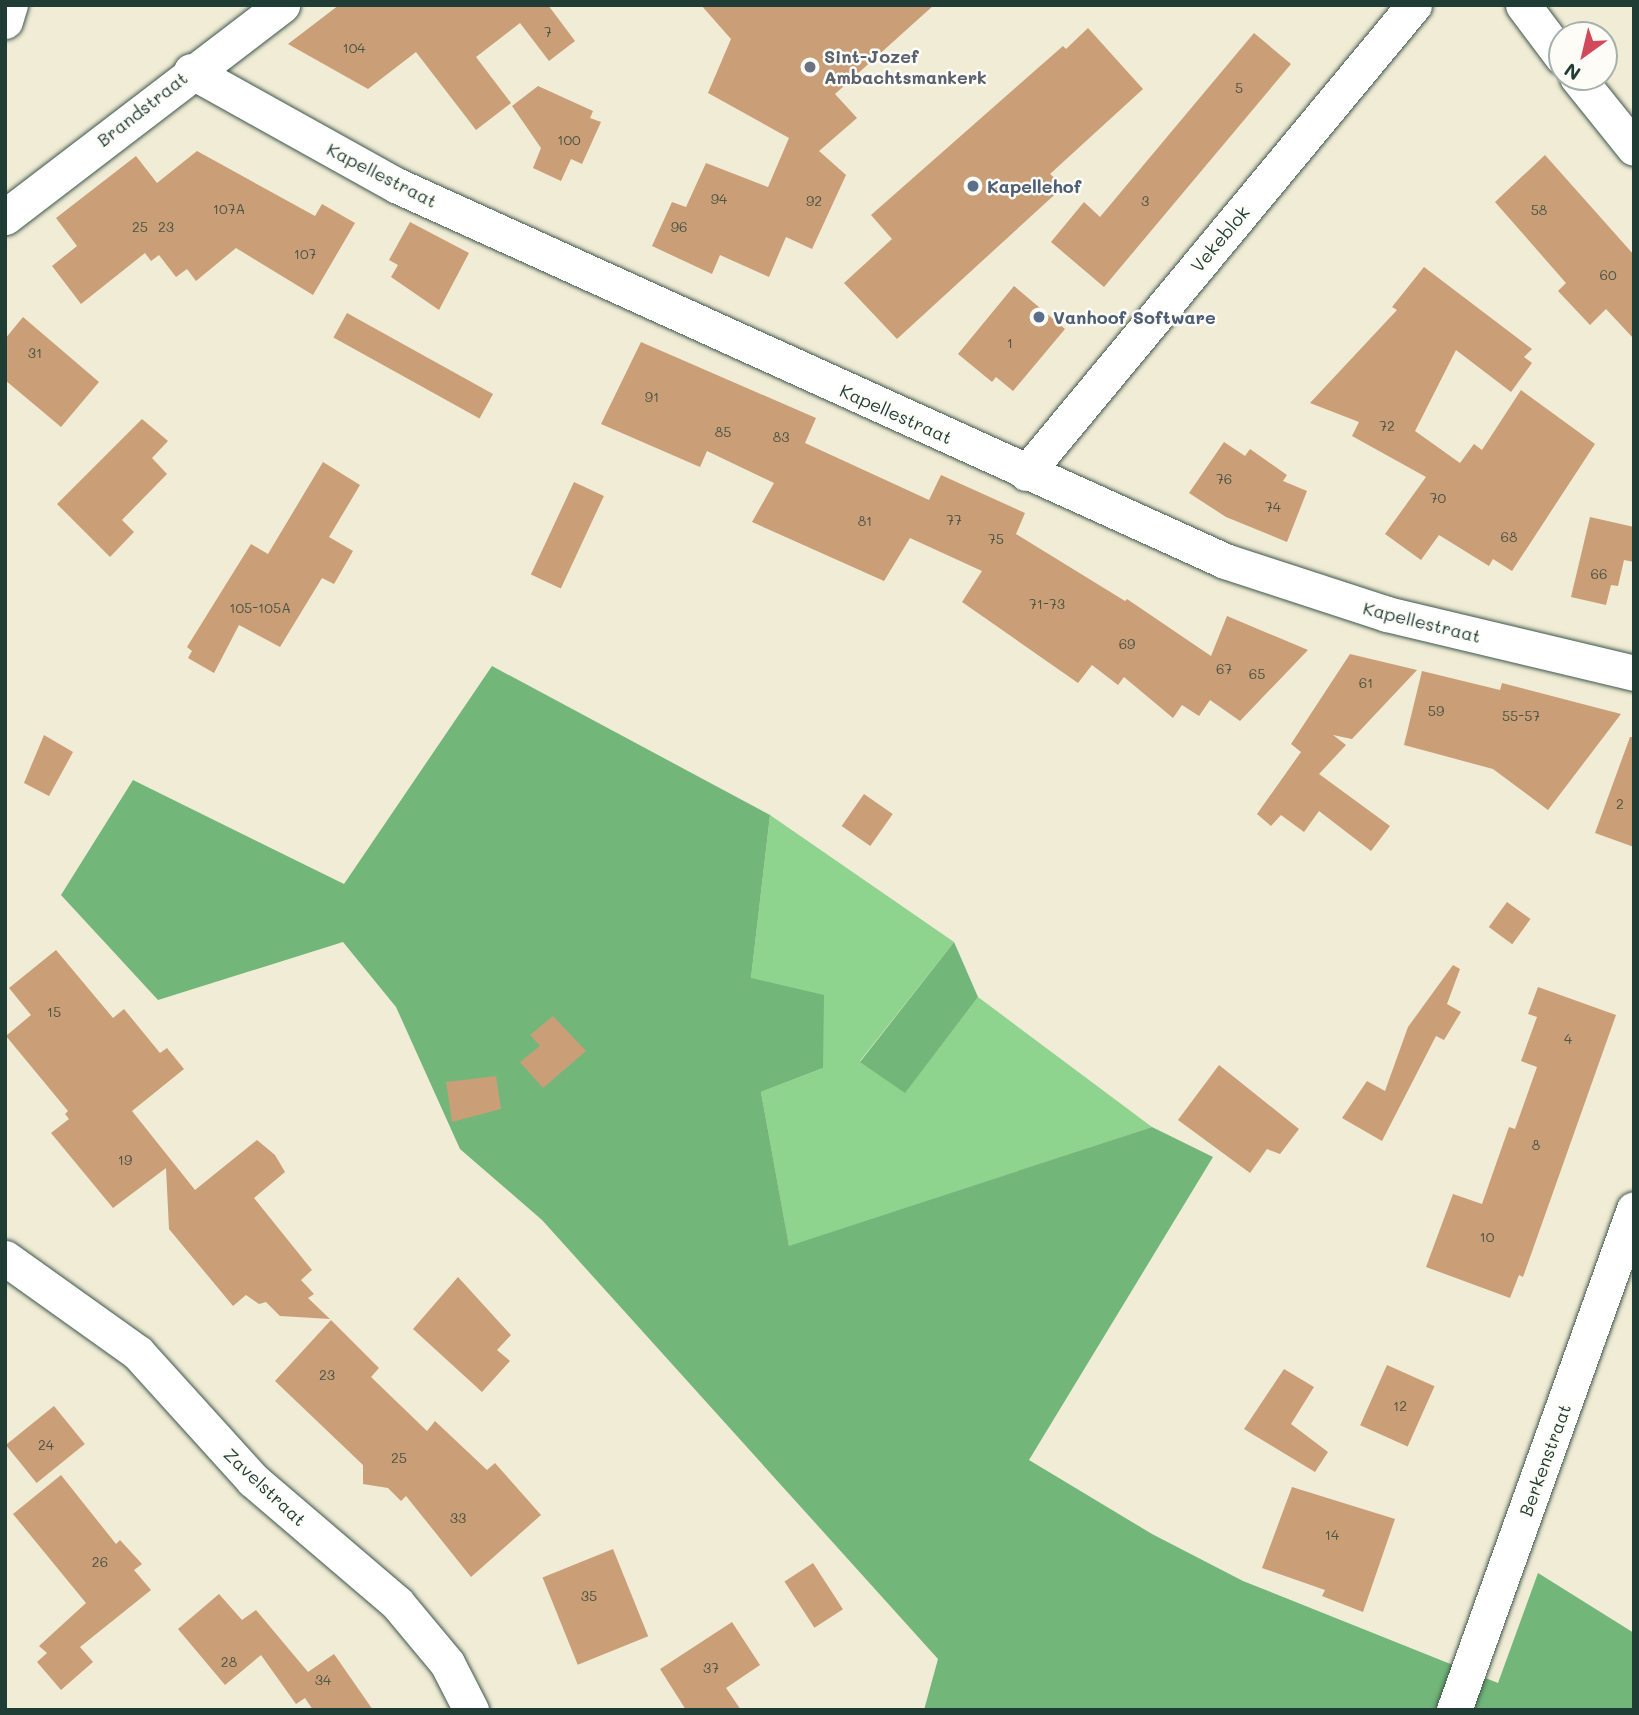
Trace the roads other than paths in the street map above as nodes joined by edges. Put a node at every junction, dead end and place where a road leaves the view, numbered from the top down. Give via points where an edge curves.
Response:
1 (10, 5) edge
2 (282, 5) edge
3 (1414, 5) edge
4 (1523, 5) edge
5 (5, 21) edge
6 (1548, 38) edge
7 (191, 71) junction
8 (1588, 91) edge
9 (1634, 148) edge
10 (12, 200) edge
11 (1026, 473) junction
12 (1634, 673) edge
13 (1634, 1209) edge
14 (5, 1258) edge
15 (471, 1710) edge
16 (1454, 1710) edge

1 - 5 street
2 - 7 street, Brandstraat
3 - 11 street, Vekeblok
4 - 6 street
7 - 10 street, Brandstraat
7 - 11 street, Kapellestraat via 398,186
8 - 9 street
11 - 12 street, Kapellestraat via 1225,561 1304,590
13 - 16 street, Berkenstraat
14 - 15 street, Zavelstraat via 138,1353 253,1480 397,1603 447,1663

